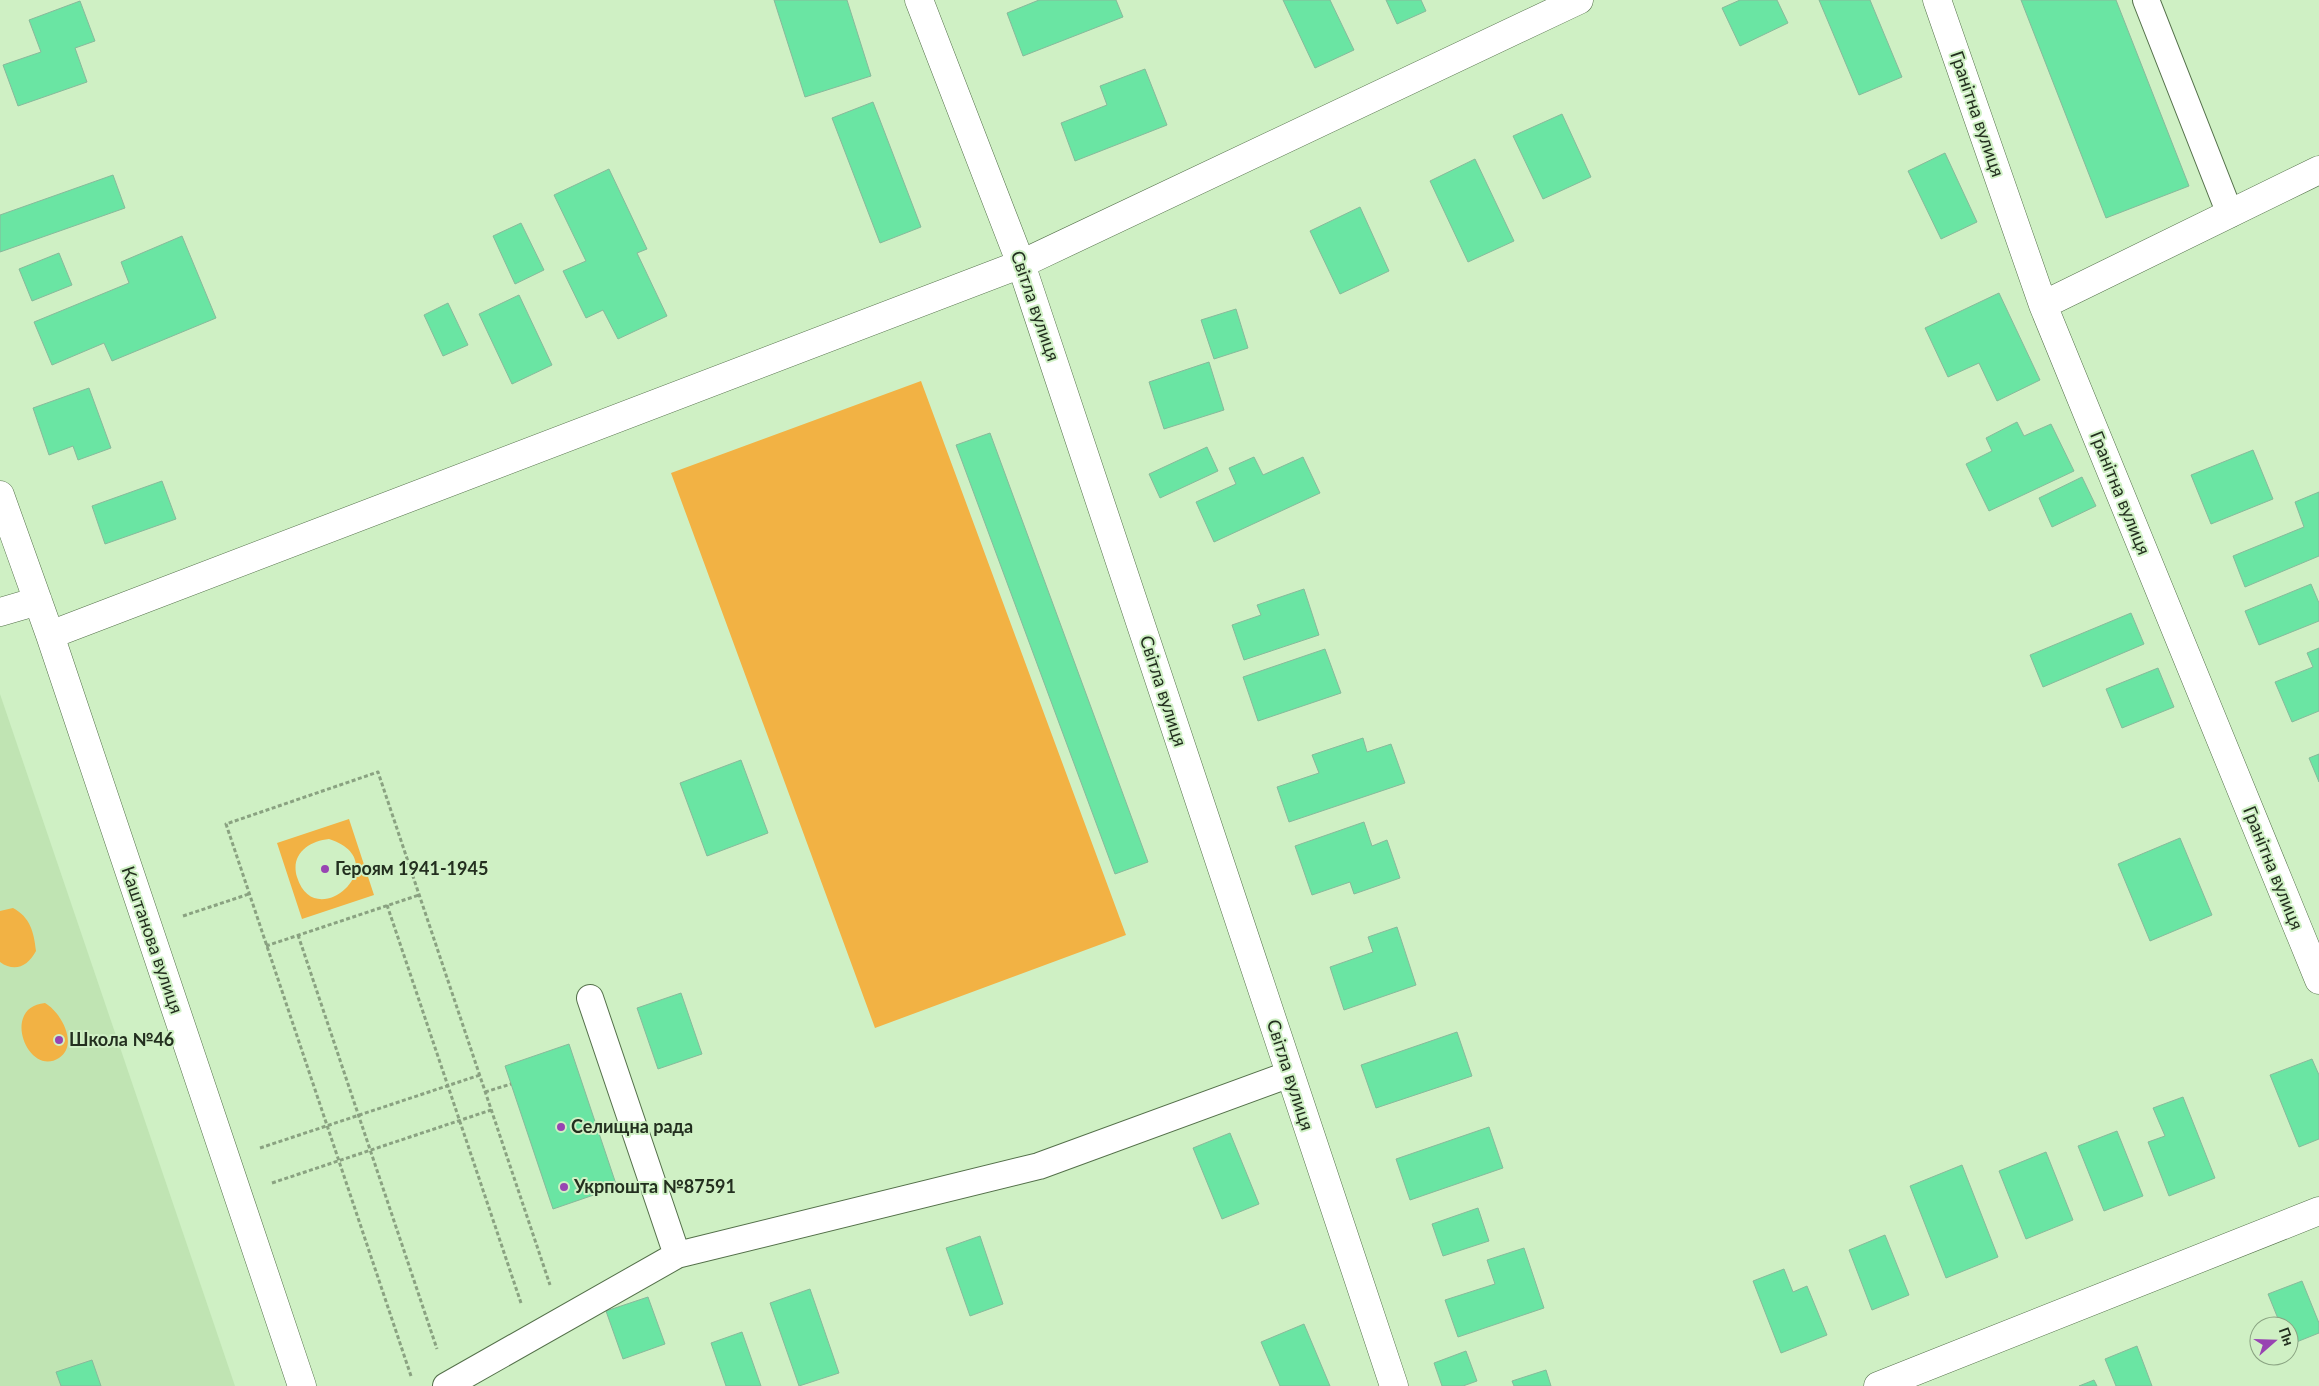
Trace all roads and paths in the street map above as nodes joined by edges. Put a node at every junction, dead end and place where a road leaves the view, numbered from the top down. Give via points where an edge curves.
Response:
1 (919, 0) edge
2 (1579, 0) edge
3 (1937, 0) edge
4 (2146, 0) edge
5 (2319, 170) edge
6 (2230, 214) junction
7 (1021, 264) junction
8 (2043, 306) junction
9 (0, 495) edge
10 (38, 601) junction
11 (0, 612) edge
12 (50, 635) junction
13 (249, 894) junction
14 (419, 895) junction
15 (387, 905) junction
16 (148, 928) junction
17 (298, 935) junction
18 (266, 946) junction
19 (2319, 980) edge
20 (590, 998) dead end
21 (1290, 1074) junction
22 (480, 1075) junction
23 (511, 1084) dead end
24 (448, 1085) junction
25 (485, 1092) junction
26 (491, 1110) junction
27 (358, 1115) junction
28 (460, 1120) junction
29 (326, 1126) junction
30 (370, 1150) junction
31 (226, 1160) junction
32 (338, 1161) junction
33 (238, 1195) junction
34 (2319, 1211) edge
35 (676, 1255) junction
36 (562, 1320) junction
37 (532, 1337) junction
38 (447, 1385) edge
39 (302, 1386) edge
40 (414, 1386) edge
41 (1394, 1386) edge
42 (1878, 1386) edge

1 - 7 street, Світла вулиця
2 - 7 street
3 - 8 street, Гранітна вулиця
4 - 6 lane
5 - 6 street
6 - 8 street
7 - 12 street
7 - 21 street, Світла вулиця
8 - 19 street, Гранітна вулиця
9 - 10 street, Каштанова вулиця
10 - 11 street
10 - 12 street, Каштанова вулиця
12 - 16 street, Каштанова вулиця
13 - 14 path via 226,824 378,772
13 - 16 path
13 - 18 path
14 - 15 path
14 - 22 path
15 - 17 path
15 - 24 path
16 - 31 street, Каштанова вулиця
17 - 18 path
17 - 27 path
18 - 29 path
20 - 35 lane
21 - 35 lane via 1040,1166
21 - 41 street, Світла вулиця
22 - 24 path
22 - 25 path
23 - 25 path
24 - 27 path
24 - 28 path
25 - 26 path
26 - 28 path
26 - 36 path
27 - 29 path
27 - 30 path
28 - 30 path
28 - 37 path
29 - 31 path
29 - 32 path
30 - 32 path
30 - 38 path
31 - 33 street, Каштанова вулиця
32 - 33 path
32 - 40 path
33 - 39 street, Каштанова вулиця
34 - 42 street
35 - 36 lane
36 - 37 lane
37 - 38 lane

